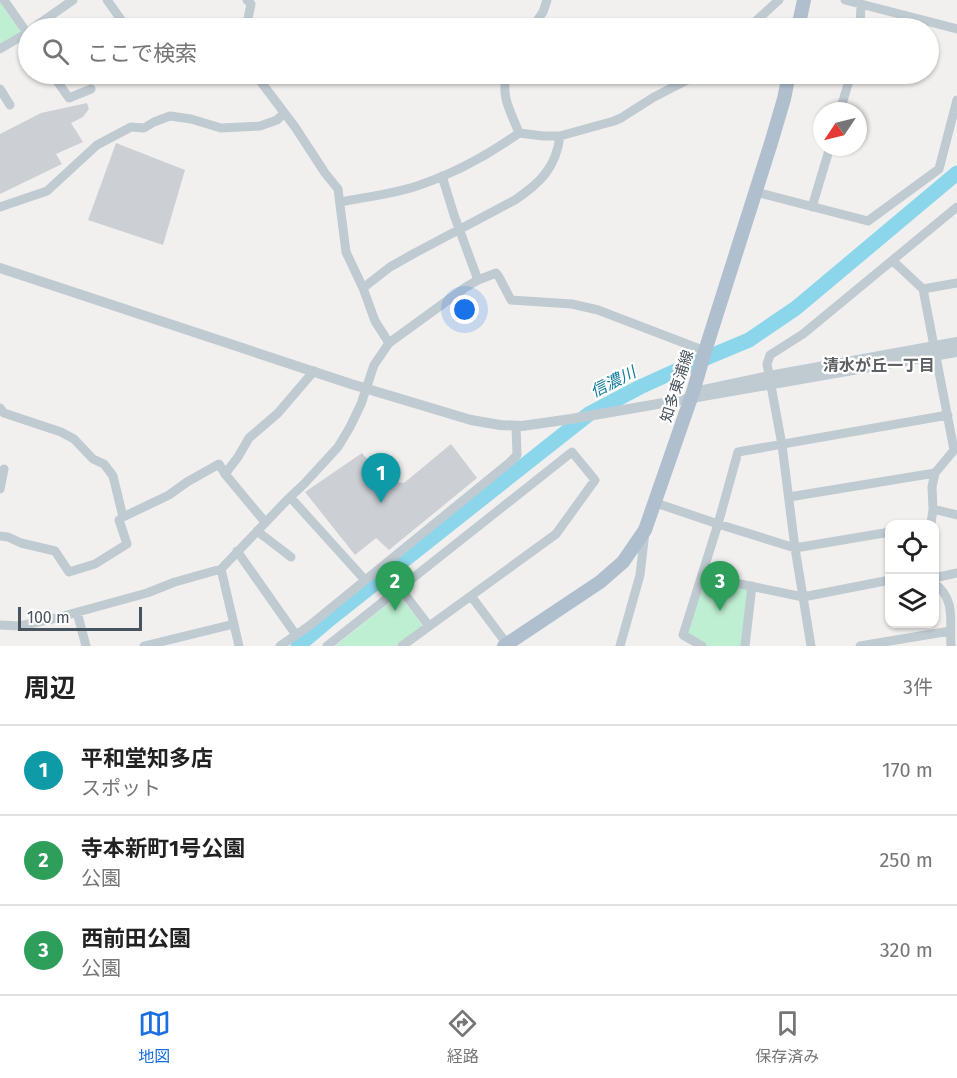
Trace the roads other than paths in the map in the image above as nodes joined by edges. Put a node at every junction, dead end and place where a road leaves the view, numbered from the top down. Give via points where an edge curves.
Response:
1 (4, 0) edge
2 (106, 0) edge
3 (248, 0) edge
4 (547, 0) edge
5 (779, 0) edge
6 (804, 0) edge
7 (845, 0) edge
8 (888, 0) edge
9 (68, 1) edge
10 (861, 4) junction
11 (884, 10) junction
12 (18, 18) edge
13 (47, 18) edge
14 (120, 18) edge
15 (248, 18) edge
16 (539, 18) edge
17 (759, 18) edge
18 (800, 18) edge
19 (860, 18) edge
20 (915, 18) edge
21 (939, 24) edge
22 (957, 29) edge
23 (18, 38) edge
24 (0, 49) edge
25 (59, 84) edge
26 (262, 84) edge
27 (504, 84) edge
28 (679, 84) edge
29 (787, 84) edge
30 (848, 84) edge
31 (0, 89) edge
32 (91, 89) dead end
33 (957, 100) edge
34 (5, 102) edge
35 (843, 102) edge
36 (284, 113) junction
37 (519, 133) junction
38 (560, 136) junction
39 (827, 156) edge
40 (442, 176) junction
41 (756, 192) junction
42 (340, 202) junction
43 (0, 207) edge
44 (812, 207) junction
45 (957, 207) edge
46 (459, 230) junction
47 (893, 261) junction
48 (0, 268) edge
49 (478, 280) junction
50 (957, 283) edge
51 (363, 288) junction
52 (923, 289) junction
53 (957, 342) edge
54 (389, 343) junction
55 (705, 351) junction
56 (936, 351) junction
57 (957, 352) edge
58 (314, 372) junction
59 (770, 381) junction
60 (366, 388) junction
61 (692, 396) junction
62 (0, 408) edge
63 (948, 415) junction
64 (516, 426) junction
65 (782, 445) junction
66 (956, 450) edge
67 (4, 469) dead end
68 (935, 473) junction
69 (225, 474) junction
70 (0, 489) edge
71 (290, 497) junction
72 (789, 497) junction
73 (656, 503) junction
74 (933, 509) junction
75 (957, 515) edge
76 (123, 517) junction
77 (932, 520) edge
78 (265, 522) junction
79 (718, 524) junction
80 (645, 530) junction
81 (257, 531) junction
82 (885, 533) edge
83 (0, 536) edge
84 (795, 548) junction
85 (237, 551) junction
86 (291, 557) dead end
87 (221, 569) junction
88 (957, 573) edge
89 (702, 576) junction
90 (939, 577) edge
91 (364, 580) junction
92 (885, 581) edge
93 (752, 586) junction
94 (939, 587) edge
95 (400, 588) junction
96 (471, 596) junction
97 (803, 597) junction
98 (954, 607) edge
99 (77, 612) junction
100 (234, 624) junction
101 (0, 625) edge
102 (429, 626) junction
103 (950, 631) junction
104 (296, 635) junction
105 (505, 645) edge
106 (86, 646) edge
107 (144, 646) edge
108 (239, 646) edge
109 (280, 646) edge
110 (327, 646) edge
111 (402, 646) edge
112 (620, 646) edge
113 (702, 646) edge
114 (745, 646) edge
115 (811, 646) edge
116 (860, 646) edge
117 (951, 646) edge

1 - 12 street
2 - 14 street
3 - 15 street
4 - 16 street
5 - 17 street
6 - 18 main road
7 - 10 street
8 - 11 street
9 - 13 street
10 - 11 street
10 - 19 street
11 - 20 street
21 - 22 street
23 - 24 street
25 - 32 street via 69,98
26 - 36 street
27 - 37 street
28 - 38 street via 621,118
29 - 41 main road, 知多東浦線
30 - 35 street
31 - 34 street
33 - 44 street via 939,169 868,221
36 - 42 street via 338,189
36 - 43 street via 260,126 220,128 170,116 144,128 131,127 98,145 47,191
37 - 38 street
37 - 40 street
38 - 46 street via 554,162 534,187
39 - 44 street
40 - 42 street via 417,186
40 - 46 street
41 - 44 street
41 - 55 main road, 知多東浦線
42 - 51 street via 346,252
45 - 47 street
46 - 49 street
46 - 51 street via 390,267
47 - 52 street
47 - 59 street via 803,334 770,355 766,364
48 - 58 street
49 - 54 street
49 - 55 street via 496,273 511,300 572,304 597,310
50 - 52 street
51 - 54 street via 375,321
52 - 56 street
53 - 56 street
54 - 60 street via 374,365
55 - 61 main road, 知多東浦線
56 - 57 street
56 - 59 street
56 - 63 street
58 - 60 street
58 - 69 street via 278,413 249,438
59 - 61 street
59 - 65 street
60 - 64 street via 471,420
60 - 71 street via 338,447
61 - 64 street via 629,410
61 - 73 main road, 知多東浦線
62 - 76 street via 4,413 61,432 104,464 113,476
63 - 65 street
63 - 66 street
64 - 91 street via 517,455
65 - 72 street
65 - 79 street via 738,452
66 - 68 street
67 - 70 street
68 - 72 street
68 - 74 street
69 - 76 street via 219,464
69 - 78 street
71 - 78 street
71 - 91 street
72 - 84 street
73 - 79 street
73 - 80 main road, 知多東浦線
74 - 75 street
74 - 77 street
76 - 83 street via 119,520 127,544 95,564 69,573 55,551
78 - 81 street
79 - 84 street
79 - 89 street
80 - 105 main road, 知多東浦線 via 623,562 600,582
80 - 112 street via 640,575
81 - 85 street
81 - 86 street
82 - 84 street
84 - 97 street
85 - 87 street
85 - 104 street
87 - 99 street
87 - 100 street
88 - 90 street
89 - 93 street
89 - 113 street via 683,635
91 - 104 street
92 - 97 street
93 - 97 street
93 - 114 street
94 - 98 street
95 - 96 street via 572,452 595,480 556,534
95 - 102 street
95 - 110 street
96 - 102 street
96 - 105 street
97 - 115 street
98 - 103 street
99 - 101 street via 20,626
99 - 106 street
100 - 107 street
100 - 108 street
102 - 111 street
103 - 116 street
103 - 117 street
104 - 109 street

